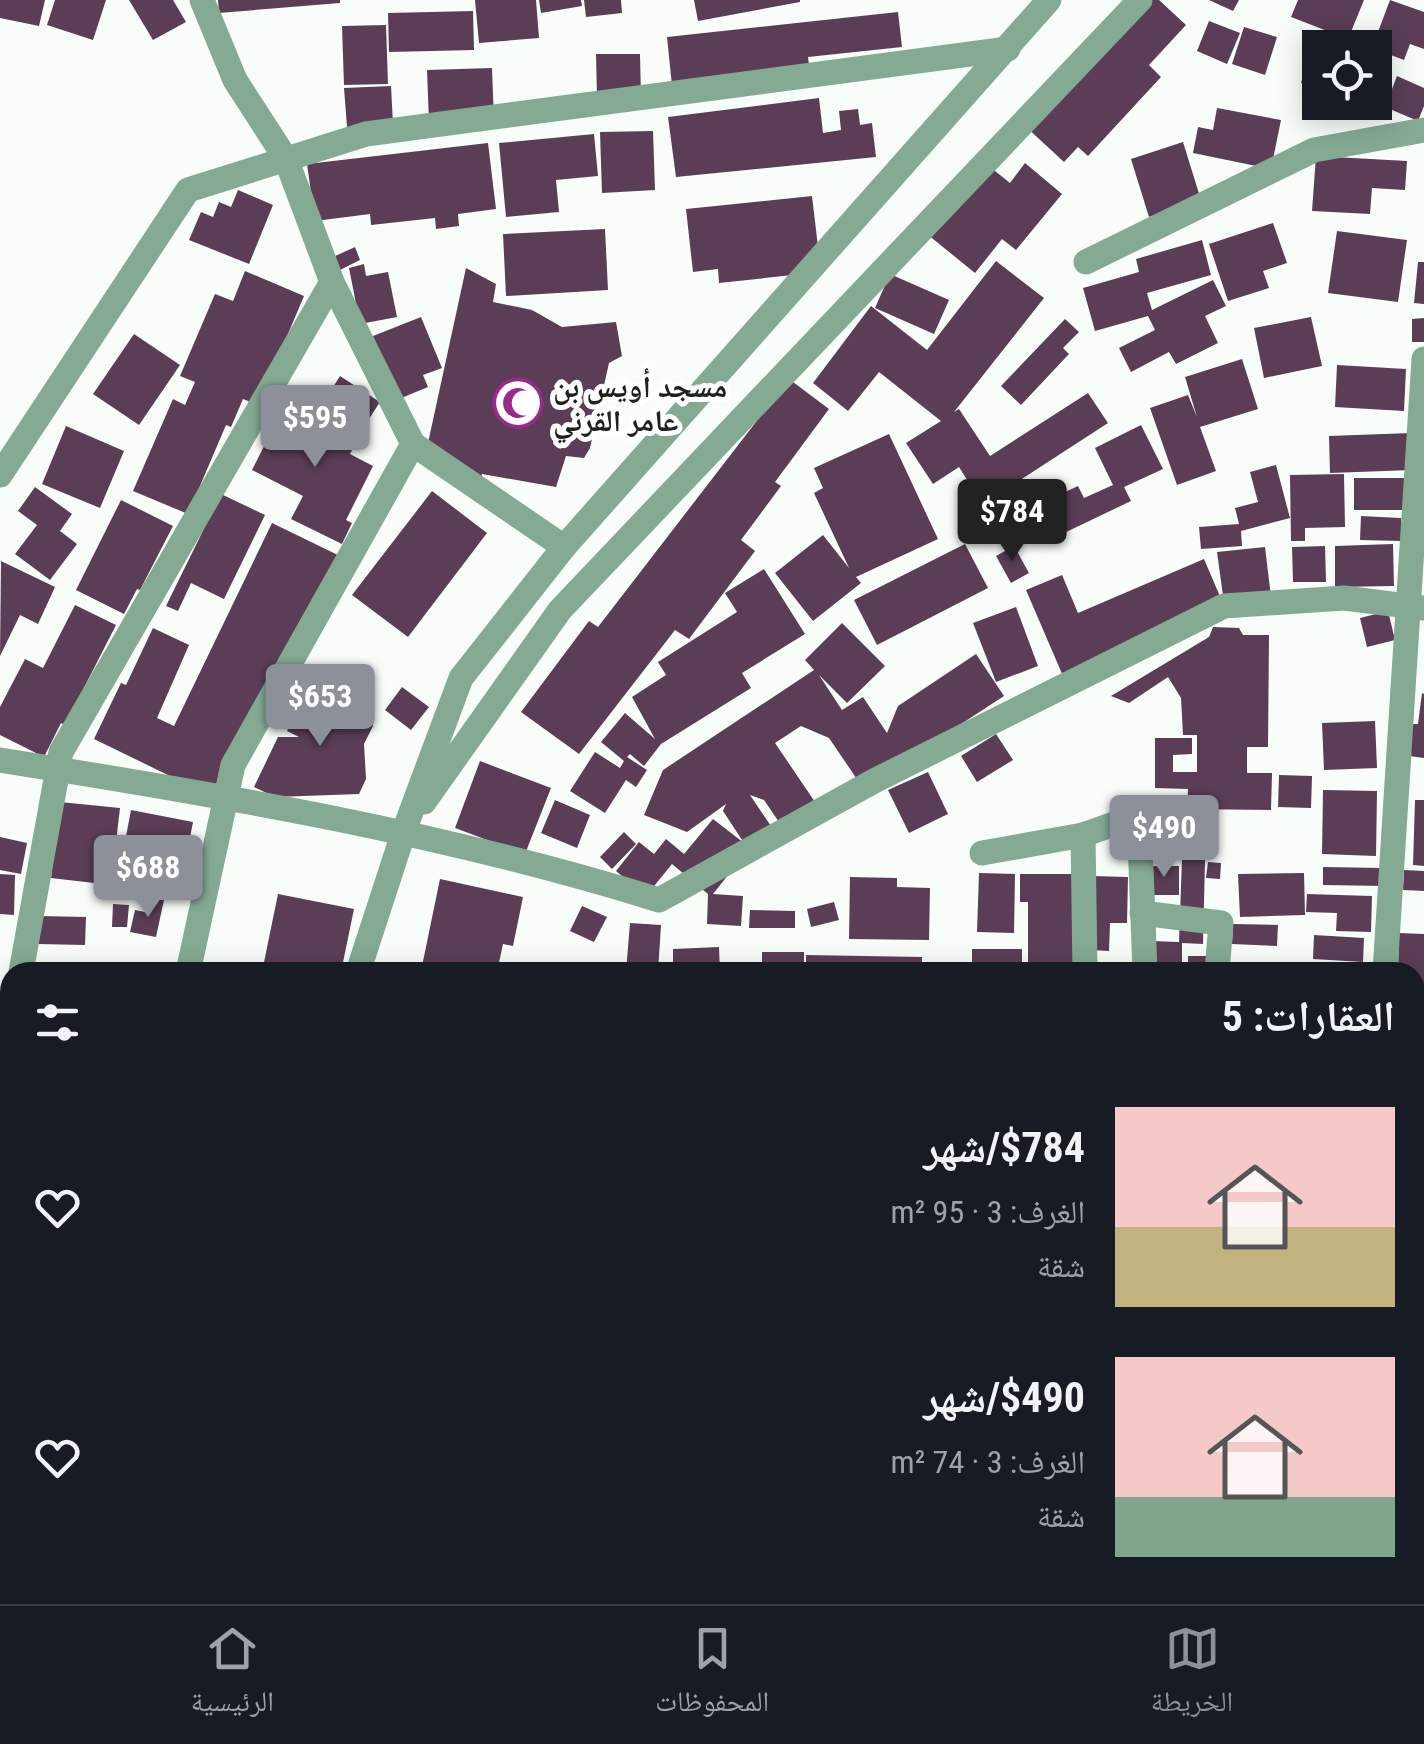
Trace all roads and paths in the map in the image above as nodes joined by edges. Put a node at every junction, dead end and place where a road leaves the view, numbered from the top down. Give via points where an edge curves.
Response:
1 (202, 0) edge
2 (1050, 0) edge
3 (1140, 0) edge
4 (1008, 49) junction
5 (1424, 130) edge
6 (286, 159) junction
7 (1086, 262) dead end
8 (332, 282) junction
9 (1424, 359) edge
10 (414, 444) junction
11 (0, 475) edge
12 (564, 547) junction
13 (1416, 606) edge
14 (0, 760) edge
15 (58, 769) junction
16 (225, 800) junction
17 (404, 830) junction
18 (1084, 835) junction
19 (982, 853) dead end
20 (1142, 913) junction
21 (23, 962) edge
22 (190, 962) edge
23 (363, 962) edge
24 (1085, 962) edge
25 (1144, 962) edge
26 (1218, 962) edge
27 (1387, 962) edge

1 - 6 street via 235,80
2 - 4 street
3 - 17 street via 560,610
4 - 6 street via 366,134
4 - 12 street
5 - 7 street via 1314,150
6 - 8 street
6 - 11 street via 188,190
8 - 10 street
8 - 15 street via 61,752
9 - 13 street
10 - 12 street
10 - 16 street via 233,766
12 - 17 street via 460,678
13 - 17 street via 1344,598 1224,606 874,781 659,900
13 - 27 street
14 - 15 street
15 - 16 street
15 - 21 street
16 - 17 street
16 - 22 street
17 - 23 street
18 - 19 street
18 - 20 street via 1139,816
18 - 24 street
20 - 25 street
20 - 26 street via 1221,923

